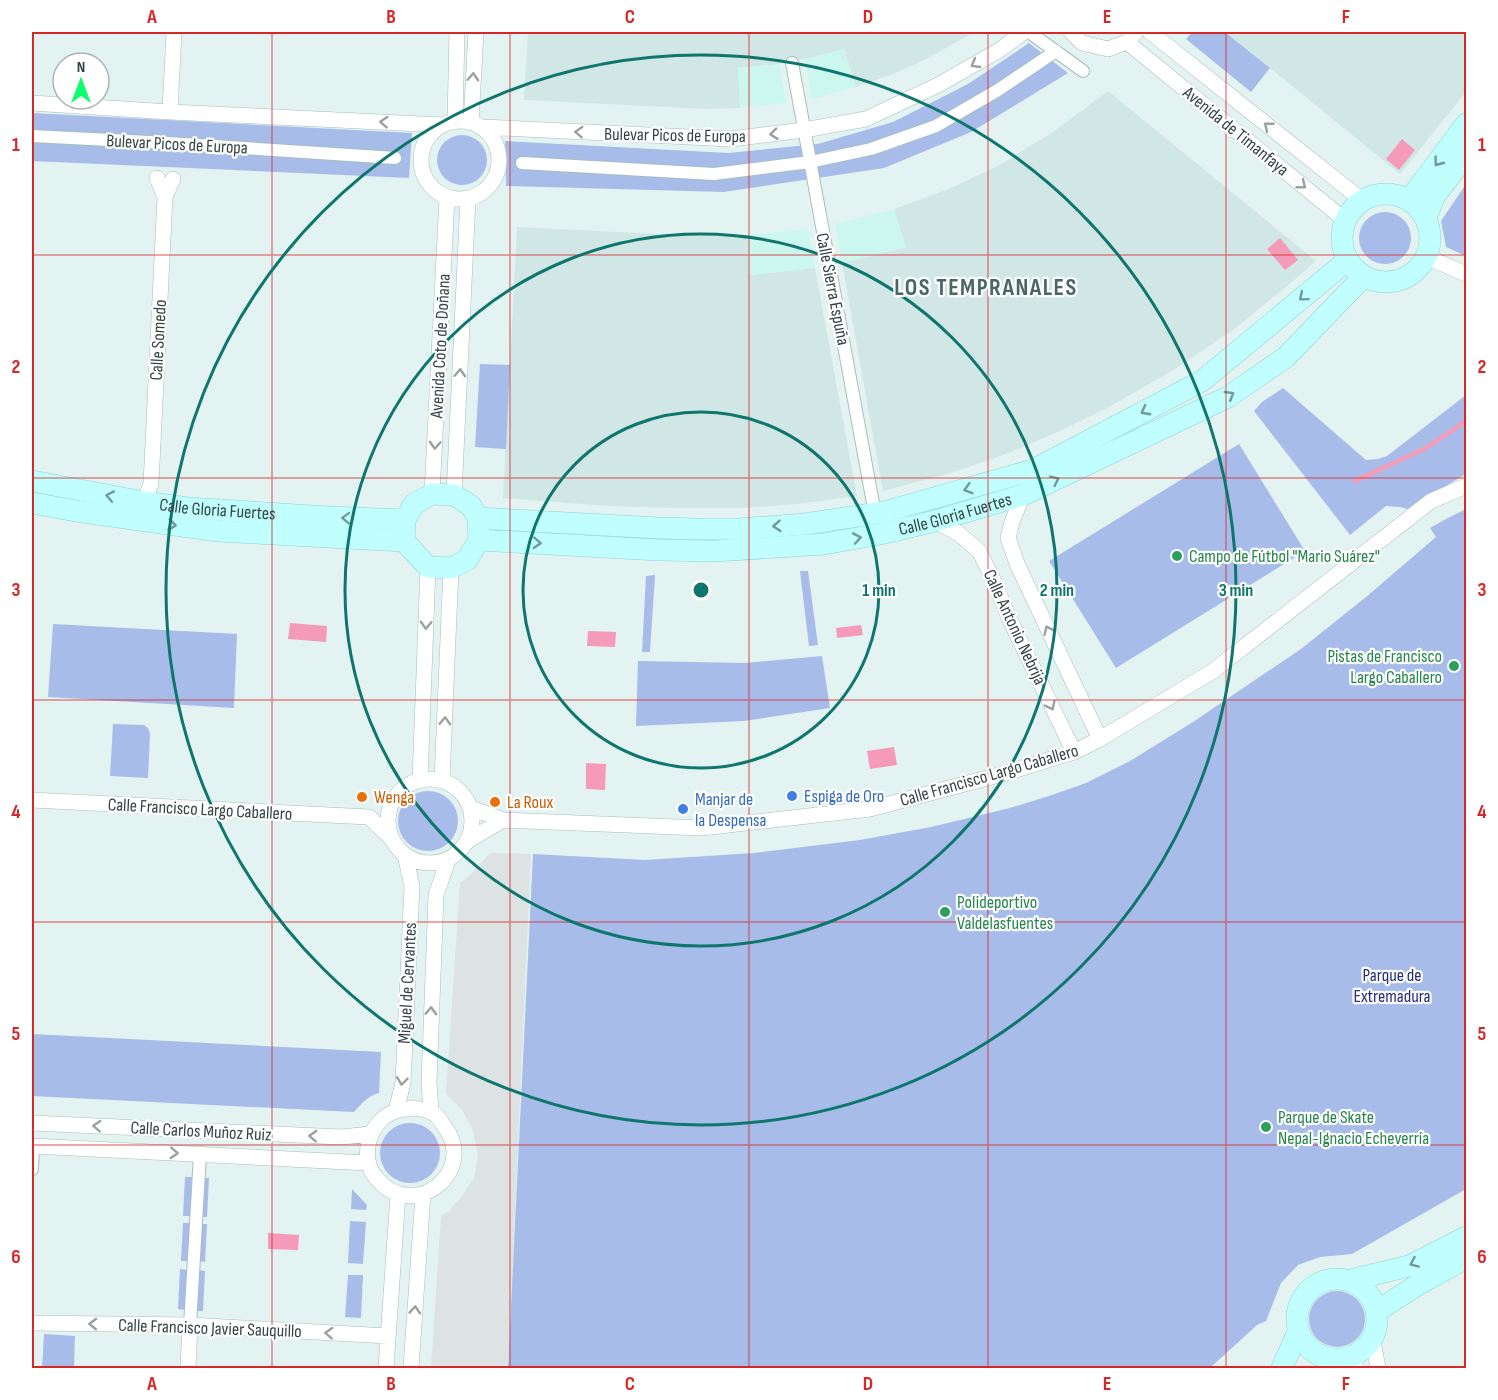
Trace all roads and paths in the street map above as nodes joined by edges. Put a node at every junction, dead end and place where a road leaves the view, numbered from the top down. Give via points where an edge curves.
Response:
1 (174, 32) edge
2 (457, 32) edge
3 (476, 32) edge
4 (1024, 32) edge
5 (1029, 32) edge
6 (1071, 32) edge
7 (1150, 32) edge
8 (1132, 37) edge
9 (1056, 51) junction
10 (792, 63) dead end
11 (1083, 71) dead end
12 (32, 103) edge
13 (170, 112) junction
14 (449, 123) junction
15 (1467, 124) edge
16 (476, 125) junction
17 (804, 130) junction
18 (32, 136) edge
19 (1467, 155) edge
20 (395, 158) dead end
21 (810, 162) junction
22 (522, 163) dead end
23 (157, 178) dead end
24 (173, 179) dead end
25 (165, 197) junction
26 (447, 198) junction
27 (468, 199) junction
28 (1409, 200) junction
29 (1363, 201) junction
30 (1426, 218) junction
31 (1346, 221) junction
32 (1427, 257) junction
33 (1348, 260) junction
34 (1467, 274) edge
35 (1364, 276) junction
36 (32, 481) edge
37 (1467, 486) edge
38 (432, 494) junction
39 (454, 495) junction
40 (1023, 495) junction
41 (152, 497) junction
42 (32, 503) edge
43 (875, 514) junction
44 (478, 519) junction
45 (935, 521) junction
46 (404, 530) junction
47 (479, 540) junction
48 (428, 567) junction
49 (451, 568) junction
50 (1101, 739) junction
51 (1074, 752) junction
52 (420, 780) junction
53 (442, 780) junction
54 (394, 798) junction
55 (32, 800) edge
56 (471, 808) junction
57 (369, 818) junction
58 (503, 820) junction
59 (390, 837) junction
60 (469, 840) junction
61 (405, 855) junction
62 (448, 860) junction
63 (396, 1111) junction
64 (431, 1112) junction
65 (32, 1123) edge
66 (371, 1134) junction
67 (32, 1146) edge
68 (200, 1155) junction
69 (368, 1163) junction
70 (32, 1169) edge
71 (398, 1194) junction
72 (423, 1194) junction
73 (1467, 1237) edge
74 (1467, 1258) edge
75 (1351, 1280) junction
76 (1377, 1311) junction
77 (32, 1323) edge
78 (190, 1326) junction
79 (1298, 1332) junction
80 (388, 1336) junction
81 (1373, 1341) junction
82 (1317, 1363) edge
83 (1354, 1364) edge
84 (188, 1368) edge
85 (387, 1368) edge
86 (411, 1368) edge
87 (1282, 1368) edge
88 (1378, 1368) edge

1 - 13 street
2 - 14 street
16 -> 3 street
4 -> 17 street, Bulevar Picos de Europa via 938,85 866,119
5 - 9 street
6 - 8 street via 1082,43 1108,49
29 -> 7 street, Avenida de Timanfaya
8 -> 31 street, Avenida de Timanfaya
9 - 11 street
9 - 21 street via 936,126 871,149
10 - 17 street, Calle Sierra Espuña
12 - 13 street, Bulevar Picos de Europa
14 -> 13 street, Bulevar Picos de Europa
14 - 16 street
14 - 26 street via 427,139 421,158 423,175
15 -> 28 main road
17 -> 16 street, Bulevar Picos de Europa via 731,139
16 - 27 street via 497,146 497,174 482,194
17 - 21 street, Calle Sierra Espuña
18 - 20 street, Bulevar Picos de Europa
19 - 30 main road via 1434,197
21 - 22 street via 714,174
21 - 43 street, Calle Sierra Espuña
23 - 25 street
24 - 25 street, Calle Somedo
25 - 41 street, Calle Somedo
26 - 27 street
26 -> 38 street, Avenida Coto de Doñana
39 -> 27 street, Avenida Coto de Doñana
28 - 29 main road via 1386,195
28 - 30 main road
29 - 31 main road
30 - 32 main road via 1430,231
31 - 33 main road via 1342,234
32 - 34 street
32 - 35 main road via 1420,267 1399,280 1387,283
33 - 35 main road
33 -> 43 main road, Calle Gloria Fuertes via 1202,381 1033,470
40 -> 35 main road, Calle Gloria Fuertes via 1228,397 1287,357
41 -> 36 main road, Calle Gloria Fuertes
37 - 50 street, Calle Francisco Largo Caballero via 1431,501 1213,671
38 - 39 main road
38 - 46 main road via 414,504
39 - 44 main road via 471,506
40 - 45 main road, Calle Gloria Fuertes
50 -> 40 street, Calle Antonio Nebrija via 1008,538
46 -> 41 main road, Calle Gloria Fuertes via 328,517 188,508
42 -> 46 main road, Calle Gloria Fuertes via 218,531
43 -> 44 main road, Calle Gloria Fuertes via 738,529
44 - 47 main road
47 -> 45 main road, Calle Gloria Fuertes via 659,550 770,549 824,544
45 -> 51 street, Calle Antonio Nebrija via 979,551
46 - 48 main road
47 - 49 main road via 467,560
48 - 49 main road
48 -> 52 street
53 -> 49 street
50 - 51 street, Calle Francisco Largo Caballero
51 - 58 street, Calle Francisco Largo Caballero via 870,809 702,828
52 - 53 street
52 - 54 street via 406,786
53 - 56 street via 458,789
54 - 57 street
54 - 59 street via 388,818
55 - 57 street, Calle Francisco Largo Caballero
56 - 58 street, Calle Francisco Largo Caballero
56 - 60 street via 473,825
57 - 59 street
58 - 60 street
59 - 61 street
60 - 62 street
61 - 62 street via 425,864
61 -> 63 street, Miguel de Cervantes via 412,886 403,1083
64 -> 62 street, Miguel de Cervantes via 436,895
63 - 64 street via 414,1108
63 - 66 street via 377,1124
64 - 72 street via 450,1132 455,1153 444,1181
66 -> 65 street, Calle Carlos Muñoz Ruiz via 341,1137
66 - 69 street
67 -> 68 street, Calle Carlos Muñoz Ruiz
67 - 70 street
68 - 69 street, Calle Carlos Muñoz Ruiz
68 - 78 street
69 - 71 street via 374,1177
71 - 72 street
71 - 80 street
86 -> 72 street
73 -> 75 main road via 1409,1266
74 - 76 main road
75 - 76 main road via 1365,1290
75 - 79 main road via 1328,1280 1307,1291 1297,1312
76 - 81 main road via 1378,1331
78 -> 77 street, Calle Francisco Javier Sauquillo
80 -> 78 street, Calle Francisco Javier Sauquillo
78 - 84 street
79 - 82 main road via 1316,1354
79 - 87 main road
80 - 85 street
81 - 83 main road
81 - 88 street
82 - 83 main road via 1338,1360

